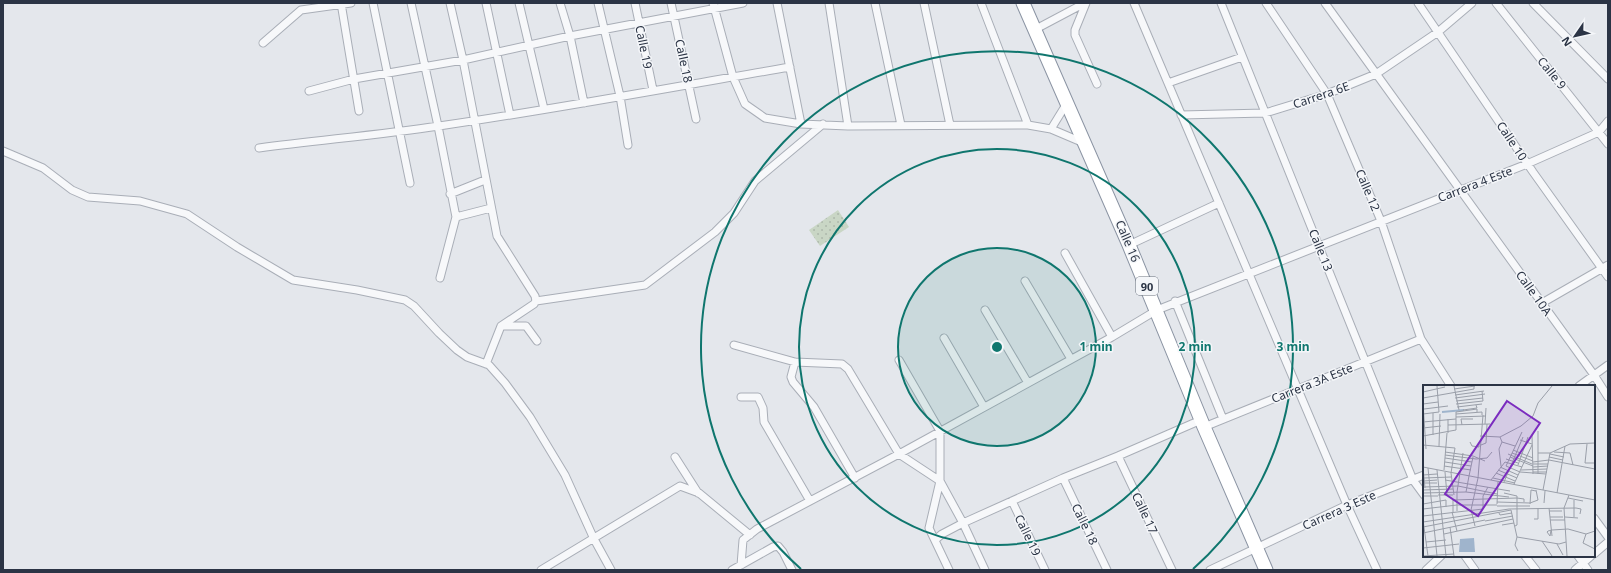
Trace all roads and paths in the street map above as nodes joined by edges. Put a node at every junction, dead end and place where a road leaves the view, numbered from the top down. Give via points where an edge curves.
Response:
1 (351, 3) edge
2 (373, 3) edge
3 (411, 3) edge
4 (450, 3) edge
5 (486, 3) edge
6 (519, 3) edge
7 (560, 3) edge
8 (598, 3) edge
9 (635, 3) edge
10 (671, 3) edge
11 (743, 3) edge
12 (777, 3) edge
13 (829, 3) edge
14 (875, 3) edge
15 (924, 3) edge
16 (981, 3) edge
17 (1023, 3) edge
18 (1086, 3) edge
19 (1134, 3) edge
20 (1221, 3) edge
21 (1266, 3) edge
22 (1325, 3) edge
23 (1418, 3) edge
24 (1472, 3) edge
25 (1496, 3) edge
26 (1533, 3) edge
27 (341, 4) edge
28 (713, 6) edge
29 (300, 7) edge
30 (674, 16) junction
31 (640, 23) junction
32 (605, 29) junction
33 (1034, 30) junction
34 (1438, 32) junction
35 (570, 36) junction
36 (263, 43) dead end
37 (528, 44) junction
38 (497, 52) junction
39 (1242, 56) junction
40 (463, 60) junction
41 (426, 67) junction
42 (790, 67) junction
43 (388, 74) junction
44 (1376, 74) junction
45 (733, 77) junction
46 (354, 79) junction
47 (1608, 79) edge
48 (1168, 83) junction
49 (689, 84) junction
50 (1097, 84) dead end
51 (653, 90) junction
52 (308, 91) dead end
53 (1326, 94) junction
54 (620, 96) junction
55 (584, 103) junction
56 (1067, 103) junction
57 (544, 109) junction
58 (359, 111) dead end
59 (1266, 113) junction
60 (510, 115) junction
61 (1181, 115) junction
62 (696, 119) dead end
63 (474, 120) junction
64 (1608, 122) edge
65 (801, 124) junction
66 (823, 124) junction
67 (901, 125) junction
68 (950, 125) junction
69 (1028, 125) junction
70 (438, 126) junction
71 (848, 126) junction
72 (1051, 128) junction
73 (399, 131) junction
74 (1599, 132) junction
75 (1086, 144) junction
76 (1608, 144) edge
77 (628, 145) dead end
78 (259, 148) dead end
79 (3, 151) edge
80 (1527, 164) junction
81 (485, 180) junction
82 (410, 183) dead end
83 (1460, 190) junction
84 (450, 194) junction
85 (1218, 203) junction
86 (491, 208) junction
87 (456, 217) junction
88 (1381, 220) junction
89 (1130, 245) junction
90 (1319, 245) junction
91 (1065, 253) dead end
92 (1605, 267) edge
93 (1248, 272) junction
94 (1608, 277) edge
95 (440, 278) dead end
96 (1025, 281) dead end
97 (536, 301) junction
98 (1175, 301) junction
99 (1542, 304) junction
100 (985, 310) dead end
101 (1157, 310) junction
102 (501, 326) junction
103 (1112, 337) junction
104 (944, 338) dead end
105 (1421, 339) junction
106 (537, 341) dead end
107 (734, 345) dead end
108 (1071, 359) junction
109 (899, 360) dead end
110 (795, 362) junction
111 (1366, 362) junction
112 (486, 364) junction
113 (1608, 366) edge
114 (1594, 375) junction
115 (1028, 383) junction
116 (1450, 385) edge
117 (1580, 385) edge
118 (1298, 389) junction
119 (741, 397) dead end
120 (1608, 397) edge
121 (984, 407) junction
122 (1223, 419) junction
123 (1203, 423) junction
124 (940, 431) junction
125 (899, 454) junction
126 (1118, 456) junction
127 (675, 457) dead end
128 (1423, 475) edge
129 (855, 478) junction
130 (1063, 478) junction
131 (1413, 480) junction
132 (940, 481) junction
133 (699, 493) junction
134 (1423, 495) edge
135 (810, 501) junction
136 (1012, 501) junction
137 (1347, 505) junction
138 (1595, 519) edge
139 (963, 523) junction
140 (750, 535) junction
141 (1608, 537) edge
142 (594, 539) junction
143 (935, 540) junction
144 (1608, 542) edge
145 (1256, 548) junction
146 (1595, 553) edge
147 (1440, 557) edge
148 (1466, 557) edge
149 (1526, 557) edge
150 (1579, 557) edge
151 (1590, 557) edge
152 (1584, 563) junction
153 (741, 565) junction
154 (541, 570) edge
155 (611, 570) edge
156 (732, 570) edge
157 (792, 570) edge
158 (949, 570) edge
159 (985, 570) edge
160 (1045, 570) edge
161 (1107, 570) edge
162 (1172, 570) edge
163 (1210, 570) edge
164 (1266, 570) edge
165 (1377, 570) edge
166 (1426, 570) edge
167 (1475, 570) edge
168 (1536, 570) edge
169 (1575, 570) edge
170 (1588, 570) edge

1 - 27 street
2 - 43 street
3 - 41 street
4 - 40 street
5 - 38 street
6 - 37 street
7 - 35 street
8 - 32 street
9 - 31 street, Calle 19
10 - 30 street, Calle 18
11 - 28 street
12 - 42 street
13 - 71 street
14 - 67 street
15 - 68 street
16 - 69 street
17 - 33 highway, Calle 16 / 90
18 - 33 street
18 - 50 street via 1075,35
19 - 48 street
20 - 39 street, Calle 13
21 - 53 street, Calle 12
22 - 44 street, Calle 10A
23 - 34 street, Calle 10
24 - 34 street, Carrera 6E
25 - 74 street, Calle 9
26 - 47 street
27 - 29 street
27 - 46 street
28 - 30 street
28 - 45 street
29 - 36 street
30 - 31 street
30 - 49 street, Calle 18
31 - 32 street
31 - 51 street, Calle 19
32 - 35 street
32 - 54 street
33 - 56 highway, Calle 16 / 90
34 - 44 street, Carrera 6E
34 - 80 street, Calle 10
35 - 37 street
35 - 55 street
37 - 38 street
37 - 57 street
38 - 40 street
38 - 60 street
39 - 48 street
39 - 59 street, Calle 13
40 - 41 street
40 - 63 street
41 - 43 street
41 - 70 street
42 - 45 street
42 - 65 street
43 - 46 street
43 - 73 street
44 - 53 street, Carrera 6E
44 - 83 street, Calle 10A
45 - 49 street
45 - 65 street via 745,104 765,118
46 - 52 street
46 - 58 street
48 - 61 street
49 - 51 street
49 - 62 street, Calle 18
51 - 54 street
53 - 59 street, Carrera 6E
53 - 88 street, Calle 12
54 - 55 street
54 - 77 street
55 - 57 street
56 - 72 street
56 - 75 highway, Calle 16 / 90
57 - 60 street
59 - 61 street, Carrera 6E
59 - 90 street, Calle 13
60 - 63 street
61 - 85 street
63 - 70 street
63 - 81 street
64 - 74 street, Carrera 4 Este
65 - 66 street
66 - 71 street
66 - 97 street via 755,181 734,213 715,232 645,285
67 - 68 street
67 - 71 street
68 - 69 street
69 - 72 street
70 - 73 street
70 - 84 street
72 - 75 street
73 - 78 street
73 - 82 street
74 - 76 street, Calle 9
74 - 80 street, Carrera 4 Este
75 - 89 highway, Calle 16 / 90
79 - 112 street via 43,168 72,190 88,197 140,201 187,214 293,280 405,300 467,358
80 - 83 street, Carrera 4 Este
80 - 92 street, Calle 10
81 - 84 street
81 - 86 street
83 - 88 street, Carrera 4 Este
83 - 99 street, Calle 10A
84 - 87 street
85 - 89 street
85 - 93 street
86 - 87 street
86 - 97 street via 497,236
87 - 95 street
88 - 90 street, Carrera 4 Este
88 - 105 street, Calle 12
89 - 101 highway, Calle 16 / 90
90 - 93 street, Carrera 4 Este
90 - 111 street, Calle 13
91 - 103 street
92 - 94 street, Calle 10
92 - 99 street
93 - 98 street, Carrera 4 Este
93 - 118 street
96 - 108 street
97 - 102 street
98 - 101 street, Carrera 4 Este
98 - 122 street
99 - 114 street, Calle 10A
100 - 115 street
101 - 103 street, Carrera 4 Este
101 - 123 highway, Calle 16 / 90
102 - 106 street via 526,326
102 - 112 street
103 - 108 street, Carrera 4 Este
104 - 121 street
105 - 111 street, Carrera 3A Este
105 - 116 street, Calle 12
107 - 110 street
108 - 115 street, Carrera 4 Este
109 - 124 street
110 - 125 street via 842,364 848,369
110 - 129 street via 791,377 793,382 814,407
111 - 118 street, Carrera 3A Este
111 - 131 street, Calle 13
112 - 142 street via 505,383 530,417 565,475
113 - 114 street
114 - 117 street
114 - 120 street, Calle 10A
115 - 121 street, Carrera 4 Este
118 - 122 street, Carrera 3A Este
118 - 137 street
119 - 135 street via 758,397 763,408 764,422
121 - 124 street, Carrera 4 Este
122 - 123 street, Carrera 3A Este
123 - 126 street, Carrera 3A Este
123 - 145 highway, Calle 16 / 90
124 - 125 street, Carrera 4 Este
124 - 132 street
125 - 129 street, Carrera 4 Este
125 - 132 street
126 - 130 street, Carrera 3A Este
126 - 162 street, Calle 17
127 - 133 street
128 - 131 street, Carrera 3 Este
129 - 135 street, Carrera 4 Este
130 - 136 street, Carrera 3A Este
130 - 161 street, Calle 18
131 - 134 street, Calle 13
131 - 137 street, Carrera 3 Este
132 - 139 street
132 - 143 street via 929,528
133 - 140 street
133 - 142 street via 680,486
135 - 140 street, Carrera 4 Este
136 - 139 street, Carrera 3A Este
136 - 160 street, Calle 19
137 - 145 street, Carrera 3 Este
137 - 165 street
138 - 141 street
139 - 143 street, Carrera 3A Este
139 - 159 street
140 - 153 street via 743,540
142 - 154 street
142 - 155 street
143 - 158 street
144 - 146 street
145 - 163 street, Carrera 3 Este
145 - 164 highway, Calle 16 / 90
147 - 166 street
148 - 167 street
149 - 168 street
150 - 152 street
151 - 152 street
152 - 169 street
152 - 170 street
153 - 156 street
153 - 157 street via 778,546

